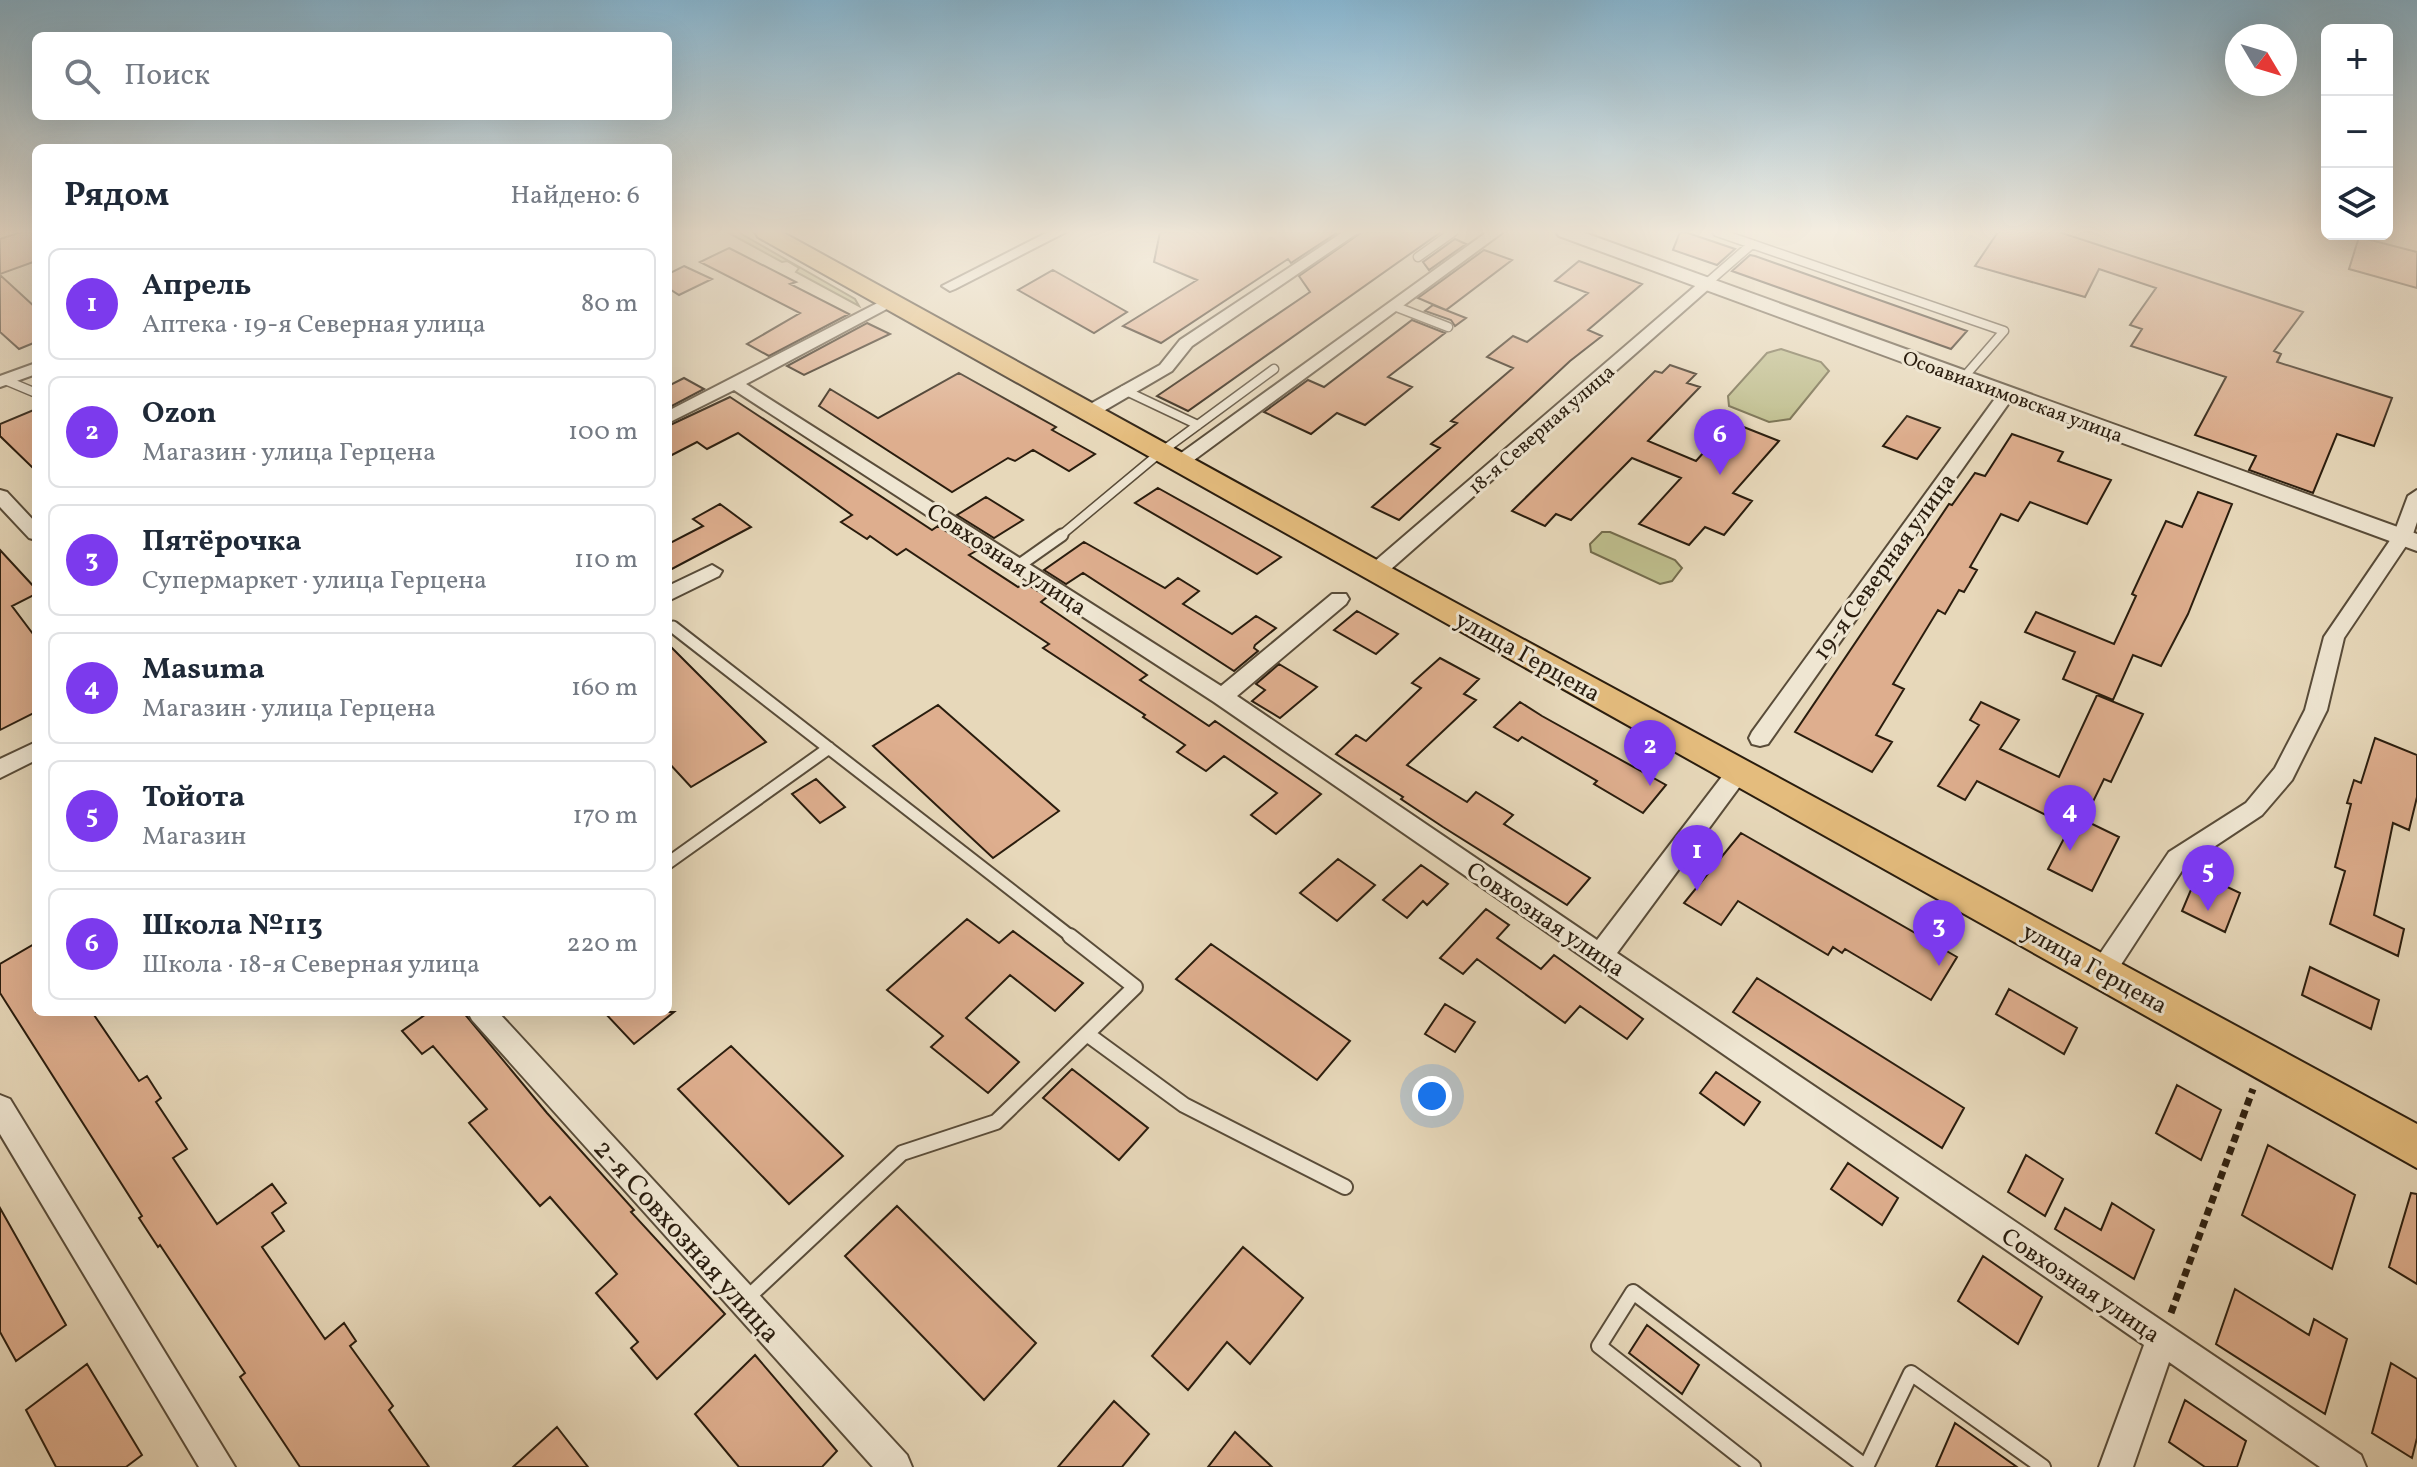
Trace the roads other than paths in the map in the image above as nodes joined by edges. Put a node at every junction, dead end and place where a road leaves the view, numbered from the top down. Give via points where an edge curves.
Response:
1 (1250, 300) edge
2 (1402, 300) edge
3 (1687, 300) edge
4 (1752, 300) edge
5 (1916, 300) edge
6 (891, 301) joint
7 (1394, 306) junction
8 (1448, 327) dead end
9 (1274, 369) dead end
10 (32, 370) edge
11 (1964, 377) junction
12 (2, 381) edge
13 (734, 383) junction
14 (1124, 390) junction
15 (32, 392) edge
16 (2008, 393) junction
17 (1089, 412) junction
18 (672, 416) edge
19 (1198, 425) junction
20 (1170, 457) junction
21 (0, 496) edge
22 (2417, 496) edge
23 (32, 530) edge
24 (2410, 540) edge
25 (1018, 566) junction
26 (712, 571) dead end
27 (1375, 572) junction
28 (672, 592) edge
29 (1339, 599) dead end
30 (672, 627) edge
31 (1222, 697) junction
32 (1760, 738) dead end
33 (829, 748) junction
34 (32, 752) edge
35 (0, 769) edge
36 (1738, 772) junction
37 (672, 860) edge
38 (1600, 956) junction
39 (2102, 972) junction
40 (485, 1016) edge
41 (1087, 1034) junction
42 (0, 1108) edge
43 (2417, 1147) edge
44 (1345, 1187) dead end
45 (744, 1301) junction
46 (2161, 1340) junction
47 (218, 1467) edge
48 (895, 1467) edge
49 (1753, 1467) edge
50 (2043, 1467) edge
51 (2116, 1467) edge
52 (2349, 1467) edge

1 - 14 street via 1186,343 1166,368
2 - 7 street
3 - 27 street, 18-я Северная улица
4 - 11 street, Осоавиахимовская улица
5 - 11 lane via 2004,331
6 - 13 street
6 - 17 main road, улица Герцена
7 - 8 lane
7 - 20 street
9 - 19 lane
10 - 12 street
11 - 16 street, Осоавиахимовская улица
12 - 15 lane
13 - 18 street
13 - 25 street, Совхозная улица
14 - 17 street
14 - 19 lane
16 - 24 street, Осоавиахимовская улица
16 - 32 street, 19-я Северная улица
17 - 20 main road, улица Герцена
19 - 20 lane
20 - 25 lane
20 - 27 main road, улица Герцена
21 - 23 street
22 - 24 street
24 - 39 street via 2334,637 2316,710 2284,774 2254,809 2177,859
25 - 31 street, Совхозная улица
26 - 28 street
27 - 36 main road, улица Герцена
29 - 31 street
30 - 33 lane
31 - 38 street, Совхозная улица
33 - 37 lane
33 - 41 lane via 1135,987
34 - 35 street
36 - 38 street
36 - 39 main road, улица Герцена
38 - 46 street, Совхозная улица
39 - 43 main road, улица Герцена
40 - 45 street, 2-я Совхозная улица
41 - 44 lane via 1184,1105
41 - 45 lane via 996,1122 902,1153
42 - 47 street
45 - 48 street, 2-я Совхозная улица
46 - 51 street
46 - 52 street, Совхозная улица
49 - 50 lane via 1599,1346 1633,1292 1866,1467 1911,1373

